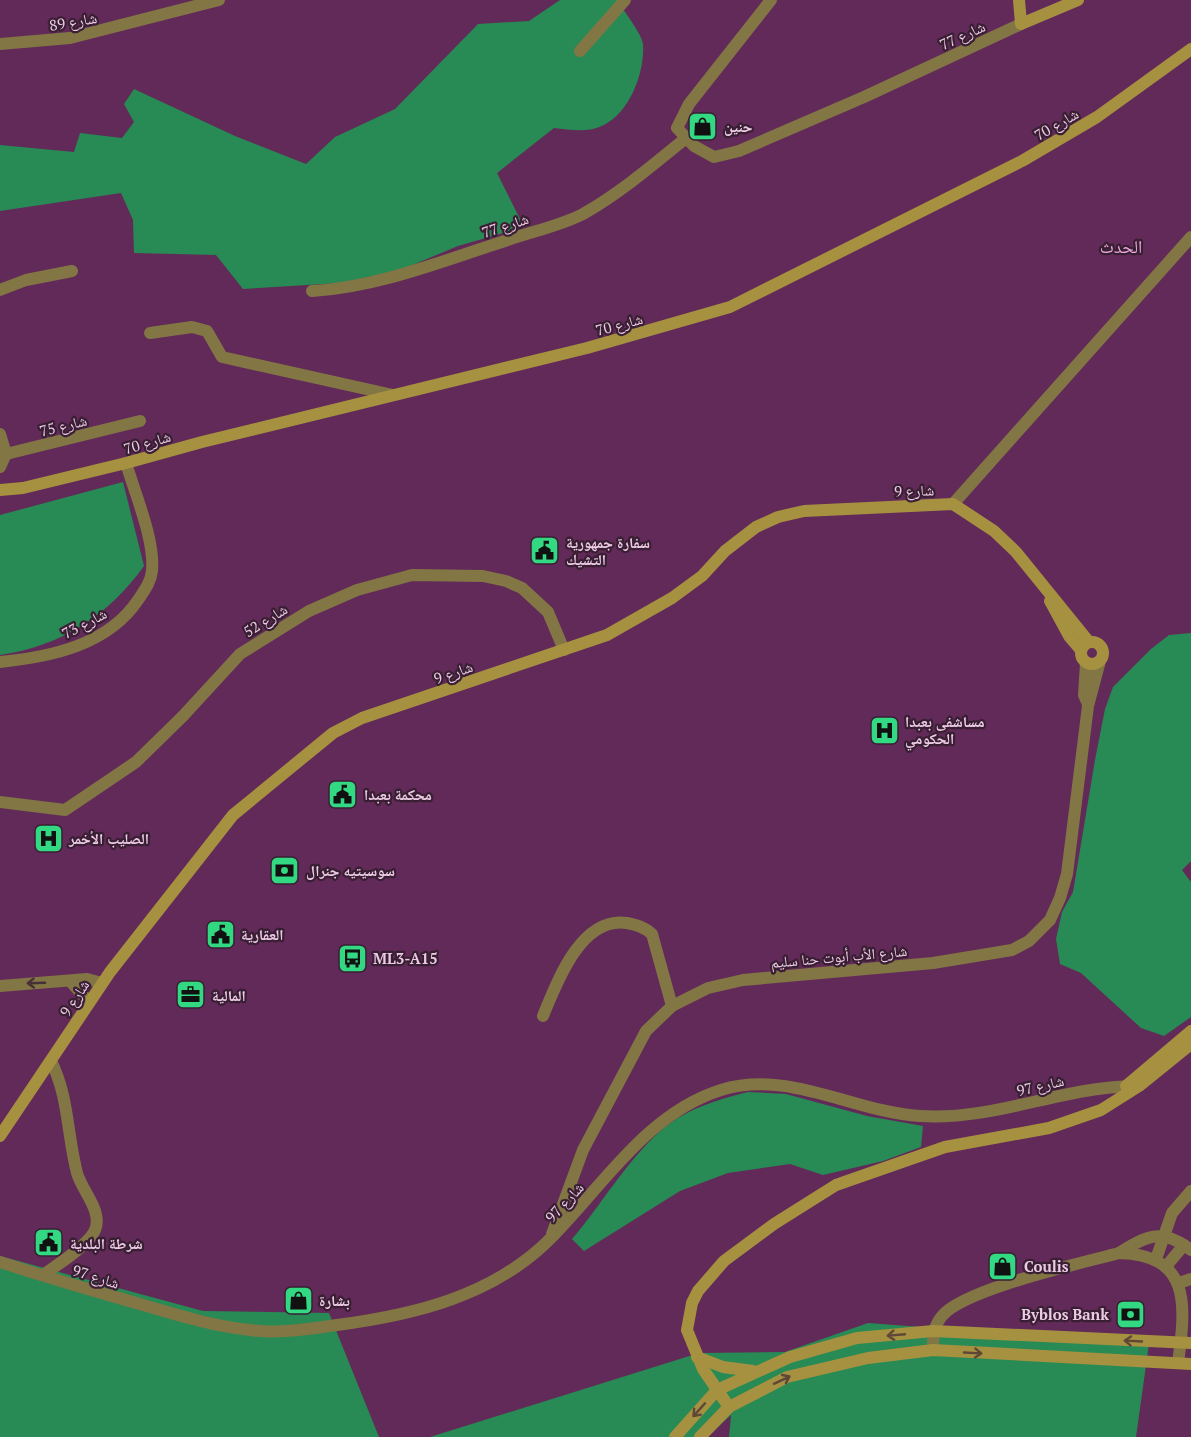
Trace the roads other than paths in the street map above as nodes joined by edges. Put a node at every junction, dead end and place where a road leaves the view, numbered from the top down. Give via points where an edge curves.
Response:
1 (219, 0) edge
2 (626, 0) edge
3 (771, 0) edge
4 (1019, 0) edge
5 (1078, 0) edge
6 (1021, 24) junction
7 (0, 44) edge
8 (1191, 49) edge
9 (580, 51) dead end
10 (686, 138) junction
11 (1191, 237) edge
12 (72, 271) dead end
13 (0, 290) edge
14 (312, 291) dead end
15 (150, 333) dead end
16 (393, 395) junction
17 (140, 421) dead end
18 (0, 435) edge
19 (6, 454) junction
20 (126, 463) junction
21 (0, 467) edge
22 (0, 490) edge
23 (953, 504) junction
24 (1085, 646) junction
25 (564, 650) junction
26 (1100, 661) junction
27 (0, 662) edge
28 (1086, 663) junction
29 (1088, 706) junction
30 (0, 802) edge
31 (72, 982) junction
32 (102, 983) junction
33 (0, 986) edge
34 (89, 1002) junction
35 (672, 1006) junction
36 (543, 1016) dead end
37 (1191, 1031) edge
38 (1191, 1044) edge
39 (51, 1061) junction
40 (1132, 1086) junction
41 (0, 1136) edge
42 (1191, 1191) edge
43 (1163, 1236) junction
44 (549, 1240) junction
45 (1188, 1248) edge
46 (1119, 1253) junction
47 (0, 1262) edge
48 (1162, 1262) junction
49 (43, 1275) junction
50 (1185, 1281) edge
51 (1187, 1314) edge
52 (933, 1332) junction
53 (1186, 1343) edge
54 (933, 1350) junction
55 (697, 1357) junction
56 (1178, 1363) junction
57 (1191, 1364) edge
58 (755, 1371) junction
59 (717, 1390) junction
60 (729, 1407) junction
61 (675, 1437) edge
62 (700, 1437) edge

1 - 7 street, شارع 89 via 70,38
2 - 9 street
3 - 10 street via 688,104 677,128
4 - 6 street
5 - 6 street
6 - 10 street, شارع 77 via 739,151 714,157
8 - 16 street, شارع 70 via 1097,117 1022,160 730,307 587,348
10 - 14 street, شارع 77 via 581,215 376,281
11 - 23 street
12 - 13 street via 26,280
15 - 16 street via 192,327 207,331 222,357
16 - 20 street, شارع 70
17 - 19 street, شارع 75
18 - 19 street
19 - 21 street
20 - 22 street, شارع 70
20 - 27 street, شارع 73 via 150,546 152,571 147,588 129,614 83,644 65,651
23 - 24 street, شارع 9 via 994,531 1016,552 1040,582 1066,631
23 - 25 street, شارع 9 via 829,509 778,517 739,539 702,576 672,598 608,635
24 - 26 street via 1100,645
24 - 28 street via 1080,656
25 - 30 street, شارع 52 via 548,612 522,588 483,576 412,575 357,590 309,611 240,654 136,762 65,810
25 - 32 street, شارع 9 via 362,718 333,734 233,815
26 - 28 street
26 - 29 street, شارع الأب أبوت حنا سليم
28 - 29 street, شارع الأب أبوت حنا سليم via 1084,694
29 - 35 street, شارع الأب أبوت حنا سليم via 1065,882 1050,920 1029,941 1012,950 933,963 743,980 708,988
31 - 32 street via 87,979
31 -> 33 street
31 - 34 street
32 - 34 street, شارع 9
34 - 39 street, شارع 9
35 - 36 street via 652,934 638,925 610,923 581,944
35 - 44 street, شارع الأب أبوت حنا سليم via 646,1031 583,1150
37 - 40 street
38 - 40 street
39 - 41 street, شارع 9
39 - 49 street via 62,1083 77,1175 97,1227
40 - 44 street, شارع 97 via 1056,1095 1015,1107 949,1117 892,1113 802,1088 749,1085 722,1089 671,1114
40 - 55 street via 1101,1110 1048,1128 945,1147 836,1185 774,1224 708,1277 692,1303 688,1319 687,1330
42 - 43 street via 1172,1213
43 - 45 street
43 - 46 street via 1138,1241
43 - 48 street
44 - 49 street, شارع 97 via 518,1268 467,1295 409,1313 297,1331 251,1331 203,1322
45 - 48 street
46 - 48 street via 1137,1253
46 - 52 street via 969,1298 942,1315
47 - 49 street, شارع 97
48 - 50 street
50 - 51 street
51 - 53 street
53 -> 52 street
52 - 54 street
52 -> 58 street via 857,1338
53 - 56 street
54 -> 56 street
60 -> 54 street via 787,1377 868,1358
55 - 58 street via 723,1367
55 - 59 street
56 - 57 street
58 - 59 street
59 - 60 street
59 -> 61 street
60 - 62 street

